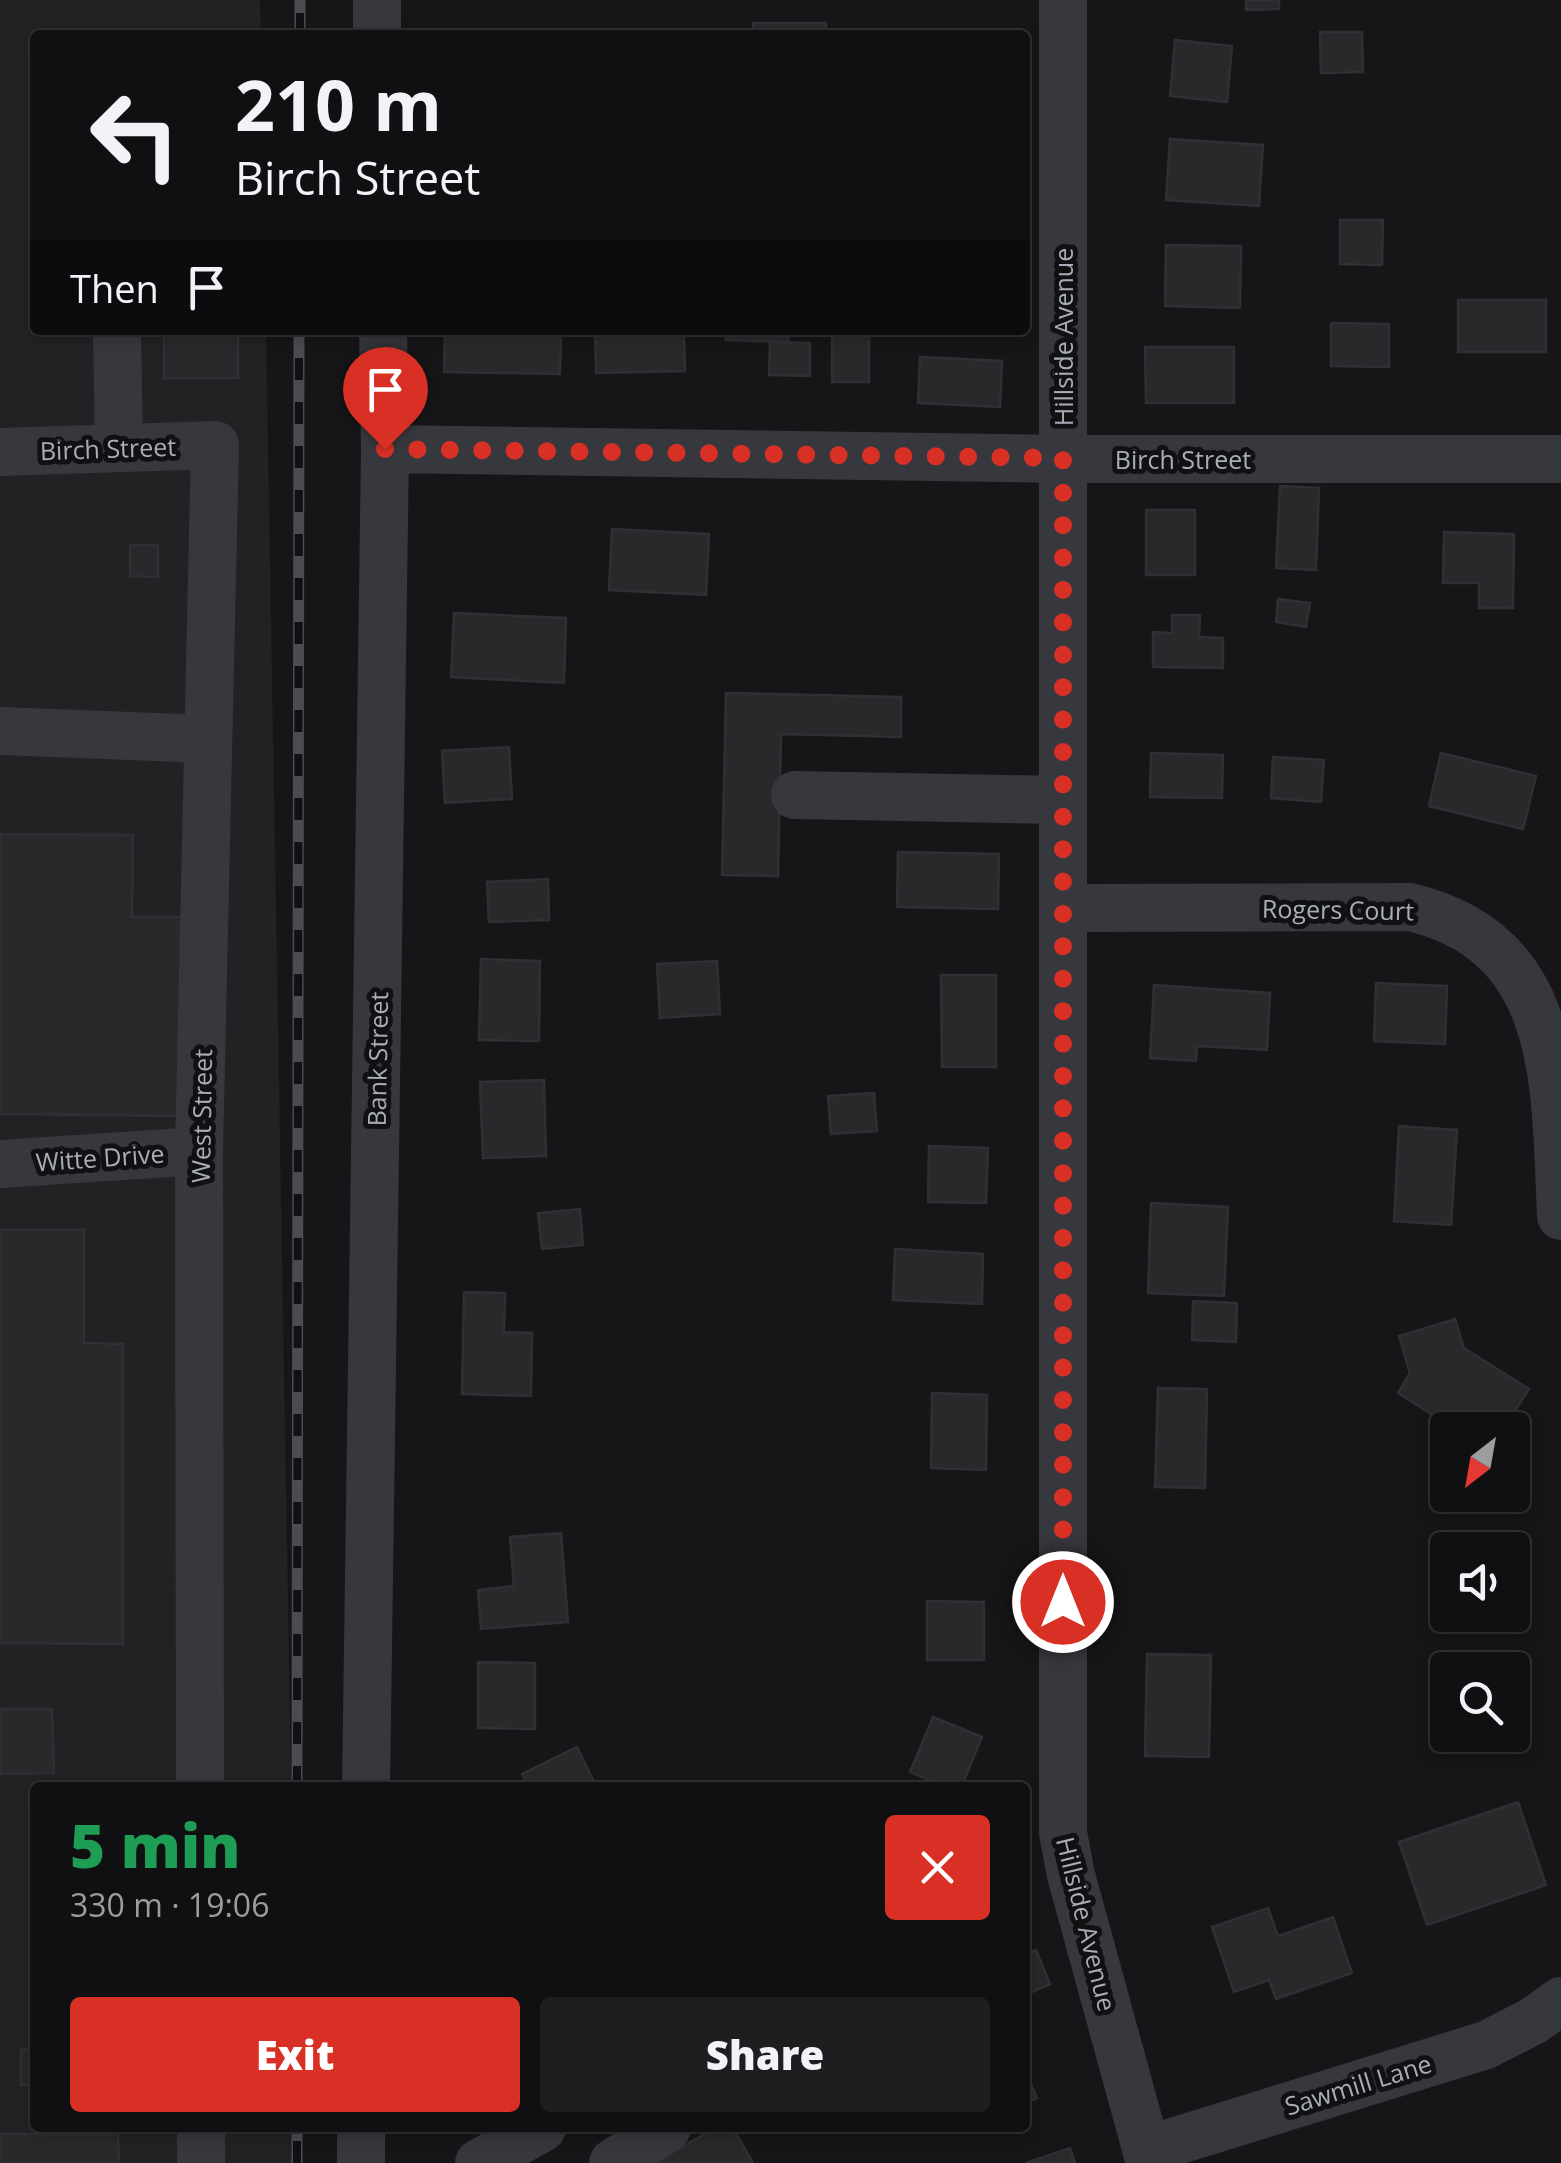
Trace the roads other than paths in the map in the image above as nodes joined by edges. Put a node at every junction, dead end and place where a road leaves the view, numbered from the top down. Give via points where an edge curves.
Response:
1 (376, 0) edge
2 (1063, 0) edge
3 (377, 30) edge
4 (117, 335) edge
5 (383, 335) edge
6 (215, 445) joint
7 (119, 448) junction
8 (385, 449) junction
9 (0, 452) edge
10 (1063, 458) junction
11 (1561, 459) edge
12 (0, 731) edge
13 (208, 738) junction
14 (795, 795) dead end
15 (1063, 800) junction
16 (1062, 908) junction
17 (200, 1151) junction
18 (0, 1164) edge
19 (1561, 1216) edge
20 (200, 1782) edge
21 (366, 1782) edge
22 (1044, 1844) edge
23 (1561, 2001) edge
24 (201, 2132) edge
25 (361, 2132) edge
26 (535, 2132) edge
27 (662, 2132) edge
28 (1148, 2156) edge
29 (201, 2163) edge
30 (361, 2163) edge
31 (479, 2163) edge
32 (613, 2163) edge

1 - 3 street
2 - 10 street, Hillside Avenue
4 - 7 street
5 - 8 street, Bank Street
6 - 7 street, Birch Street
6 - 13 street, West Street
7 - 9 street, Birch Street
8 - 10 street, Birch Street
8 - 21 street, Bank Street
10 - 11 street, Birch Street
10 - 15 street, Hillside Avenue
12 - 13 street
13 - 17 street, West Street
14 - 15 street
15 - 16 street, Hillside Avenue
16 - 19 street, Rogers Court via 1410,908 1476,930 1528,979 1545,1014
16 - 22 street, Hillside Avenue
17 - 18 street, Witte Drive
17 - 20 street, West Street
22 - 28 street, Hillside Avenue via 1070,1874
23 - 28 street, Sawmill Lane via 1486,2044
24 - 29 street
25 - 30 street
26 - 31 street
27 - 32 street

